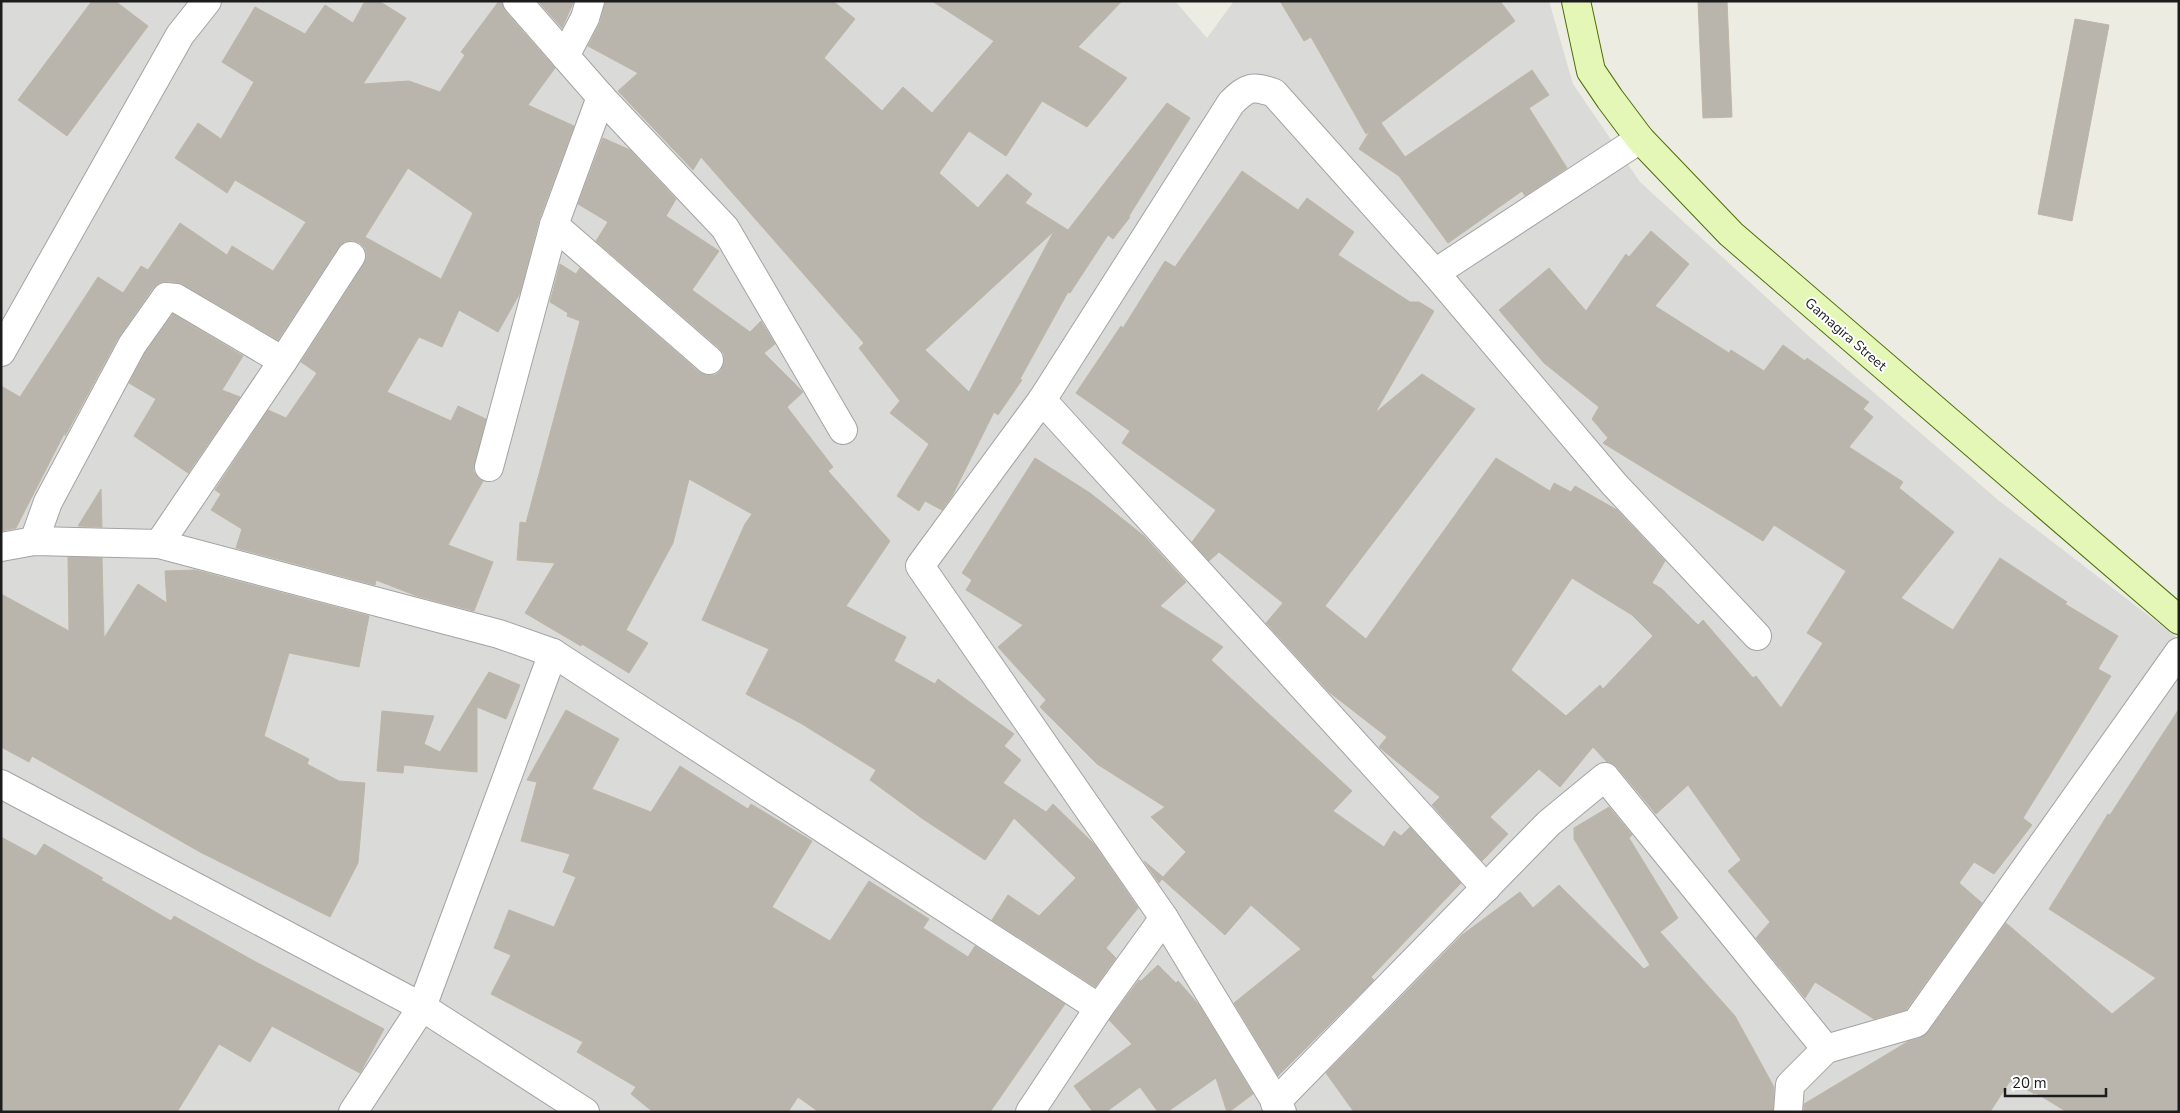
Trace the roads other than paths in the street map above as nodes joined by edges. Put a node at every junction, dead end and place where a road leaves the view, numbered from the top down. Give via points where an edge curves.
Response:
1 (207, 1) edge
2 (517, 1) edge
3 (590, 1) edge
4 (1576, 1) edge
5 (565, 56) junction
6 (601, 97) junction
7 (1640, 139) junction
8 (554, 225) junction
9 (351, 256) dead end
10 (1435, 273) junction
11 (1, 352) edge
12 (709, 360) dead end
13 (283, 361) junction
14 (1042, 400) junction
15 (843, 430) dead end
16 (490, 467) dead end
17 (34, 541) junction
18 (159, 544) junction
19 (1, 547) edge
20 (2179, 620) edge
21 (1757, 636) dead end
22 (2179, 652) edge
23 (553, 653) junction
24 (1, 784) edge
25 (1486, 888) junction
26 (1164, 918) junction
27 (422, 1007) junction
28 (1099, 1008) junction
29 (1826, 1049) junction
30 (1278, 1108) edge
31 (354, 1112) edge
32 (585, 1112) edge
33 (1030, 1112) edge
34 (1788, 1112) edge

1 - 11 street via 180,35
2 - 5 street
3 - 5 street via 586,18
4 - 7 street, Gamagira Street via 1591,70
5 - 6 street
6 - 8 street
6 - 15 street via 725,228
7 - 10 street
7 - 20 street, Gamagira Street via 1731,234
8 - 12 street
8 - 16 street
9 - 13 street
10 - 14 street via 1274,92 1260,88 1245,89 1231,103
10 - 21 street via 1614,484
13 - 17 street via 176,298 166,297 132,345 48,502
13 - 18 street
14 - 25 street
14 - 26 street via 920,566
17 - 18 street
17 - 19 street
18 - 23 street via 499,634
22 - 29 street via 1916,1023
23 - 27 street
23 - 28 street
24 - 27 street
25 - 29 street via 1549,823 1605,777
25 - 30 street
26 - 28 street
26 - 30 street
27 - 31 street
27 - 32 street
28 - 33 street
29 - 34 street via 1790,1085

